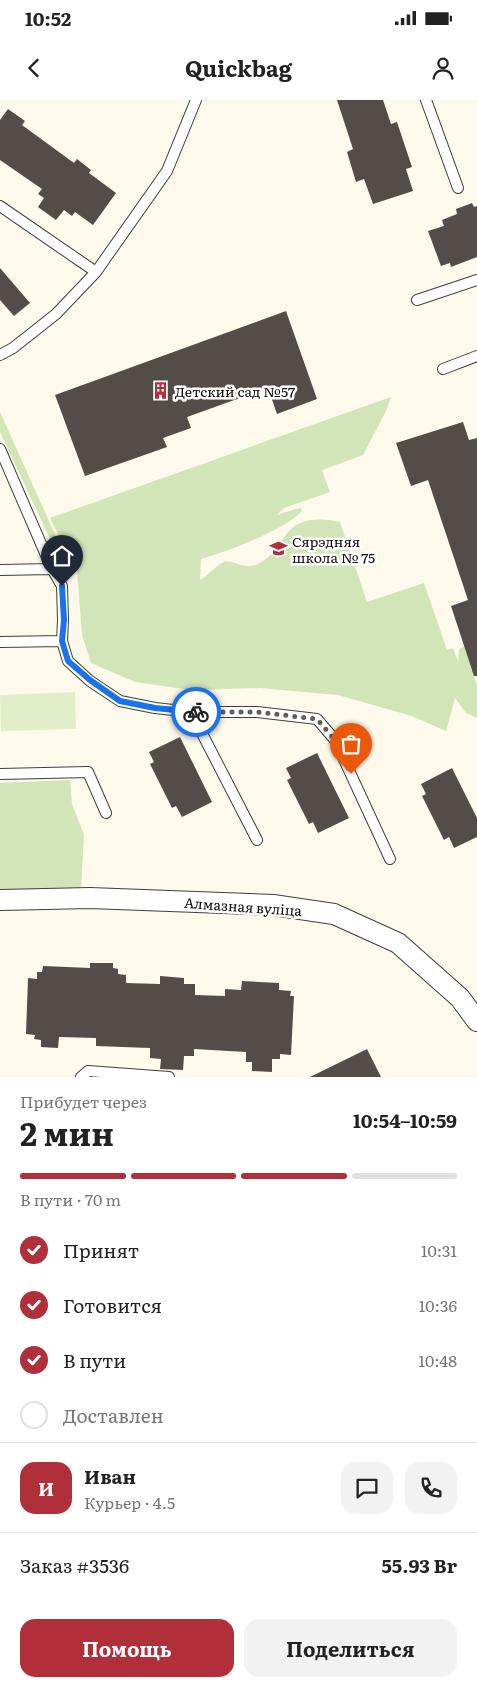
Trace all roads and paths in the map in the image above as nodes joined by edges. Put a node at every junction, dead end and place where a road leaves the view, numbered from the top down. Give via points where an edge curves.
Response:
1 (196, 100) edge
2 (426, 100) edge
3 (458, 188) dead end
4 (0, 206) edge
5 (96, 272) junction
6 (477, 280) edge
7 (417, 300) dead end
8 (0, 355) edge
9 (477, 356) edge
10 (442, 369) dead end
11 (0, 448) edge
12 (52, 569) junction
13 (0, 570) edge
14 (62, 641) junction
15 (0, 642) edge
16 (191, 712) junction
17 (0, 774) edge
18 (106, 813) dead end
19 (257, 840) dead end
20 (390, 859) dead end
21 (0, 900) edge
22 (477, 1021) edge
23 (81, 1077) edge
24 (169, 1077) edge

1 - 5 lane via 167,171
2 - 3 lane
4 - 5 lane
5 - 8 lane via 56,314
6 - 7 lane
9 - 10 lane
11 - 12 lane
12 - 13 lane
12 - 14 lane via 62,586
14 - 15 lane
14 - 16 lane via 68,661 120,701
16 - 19 lane
16 - 20 lane via 257,712 317,719 335,740
17 - 18 lane via 88,772
21 - 22 street, Алмазная вуліца via 90,898 254,904 334,914 398,943 460,998
23 - 24 lane via 88,1071

